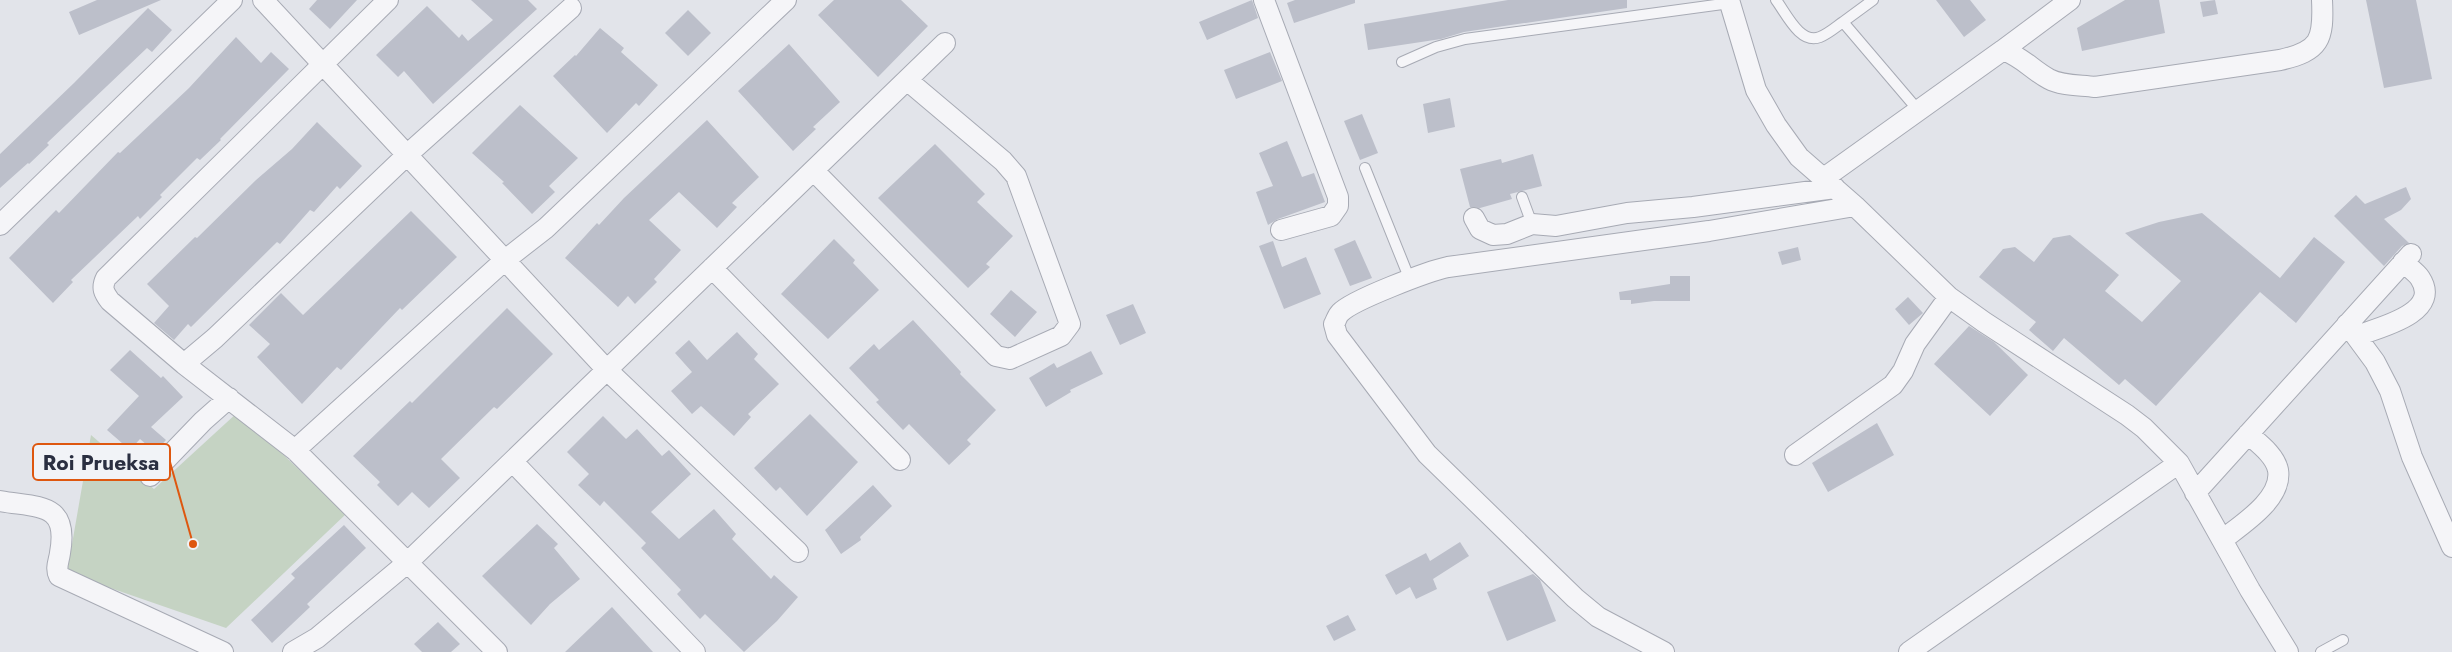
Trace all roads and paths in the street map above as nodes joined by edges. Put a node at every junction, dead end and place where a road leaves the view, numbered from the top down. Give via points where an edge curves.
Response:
1 (232, 0) edge
2 (263, 0) edge
3 (388, 0) edge
4 (786, 0) edge
5 (1264, 0) edge
6 (1776, 0) edge
7 (1873, 0) edge
8 (2070, 0) edge
9 (2322, 0) edge
10 (1729, 1) edge
11 (571, 8) dead end
12 (1843, 22) junction
13 (945, 43) dead end
14 (2003, 50) junction
15 (1402, 62) dead end
16 (322, 65) junction
17 (906, 80) junction
18 (1918, 110) junction
19 (408, 154) junction
20 (1365, 168) dead end
21 (814, 171) junction
22 (1829, 183) junction
23 (1522, 197) dead end
24 (1855, 206) junction
25 (1474, 218) dead end
26 (1532, 224) junction
27 (0, 225) edge
28 (1281, 230) dead end
29 (505, 260) junction
30 (712, 268) junction
31 (1410, 280) junction
32 (1949, 297) junction
33 (2352, 330) junction
34 (184, 364) junction
35 (606, 370) junction
36 (229, 398) junction
37 (2248, 434) junction
38 (295, 450) junction
39 (1795, 455) dead end
40 (900, 460) dead end
41 (513, 462) junction
42 (2179, 463) junction
43 (150, 476) dead end
44 (2195, 493) junction
45 (0, 501) edge
46 (2222, 540) junction
47 (2452, 547) edge
48 (798, 552) dead end
49 (407, 563) junction
50 (2343, 640) dead end
51 (304, 649) edge
52 (222, 652) edge
53 (497, 652) edge
54 (695, 652) edge
55 (1664, 652) edge
56 (1910, 652) edge
57 (2288, 652) edge
58 (2320, 652) edge

1 - 27 street
2 - 16 street
3 - 16 street
4 - 29 street via 546,228
5 - 28 street via 1338,197 1338,206 1331,216
6 - 12 lane via 1801,35 1810,38 1819,38
7 - 12 lane
8 - 14 street
9 - 14 street via 2320,39 2300,56 2280,60 2095,87 2048,79 2016,54
10 - 15 lane via 1464,39 1436,46
10 - 22 street via 1756,90 1799,157
11 - 19 street
12 - 18 lane
13 - 17 street
14 - 18 street
16 - 19 street
16 - 34 street via 103,284 110,301
17 - 21 street
17 - 21 street via 1003,161 1016,176 1070,324 1061,336 1010,358 996,356
18 - 22 street
19 - 29 street
19 - 34 street
20 - 31 lane
21 - 30 street
22 - 24 street
22 - 26 street via 1693,207 1627,213 1556,226
23 - 26 lane
24 - 31 street via 1709,231 1456,266 1429,271
24 - 32 street
25 - 26 street via 1480,229 1493,235 1507,234
29 - 35 street
29 - 38 street
30 - 35 street
30 - 40 street
31 - 55 street via 1340,313 1334,324 1337,335 1427,454 1568,592 1598,617
32 - 39 street via 1915,344 1903,372 1893,385
32 - 42 street via 2127,415
33 - 33 street via 2402,320 2414,312 2423,300 2425,289 2407,258
33 - 37 street
33 - 47 street via 2375,362 2390,391 2412,457
34 - 36 street
35 - 41 street
35 - 48 street
36 - 38 street
36 - 43 street
37 - 44 street
37 - 46 street via 2270,455 2278,468 2278,481 2260,511
38 - 49 street
41 - 49 street
41 - 54 street
42 - 44 street
42 - 56 street
44 - 46 street
45 - 52 street via 48,509 55,514 62,530 57,568 59,576
46 - 57 street
49 - 51 street
49 - 53 street
50 - 58 lane

